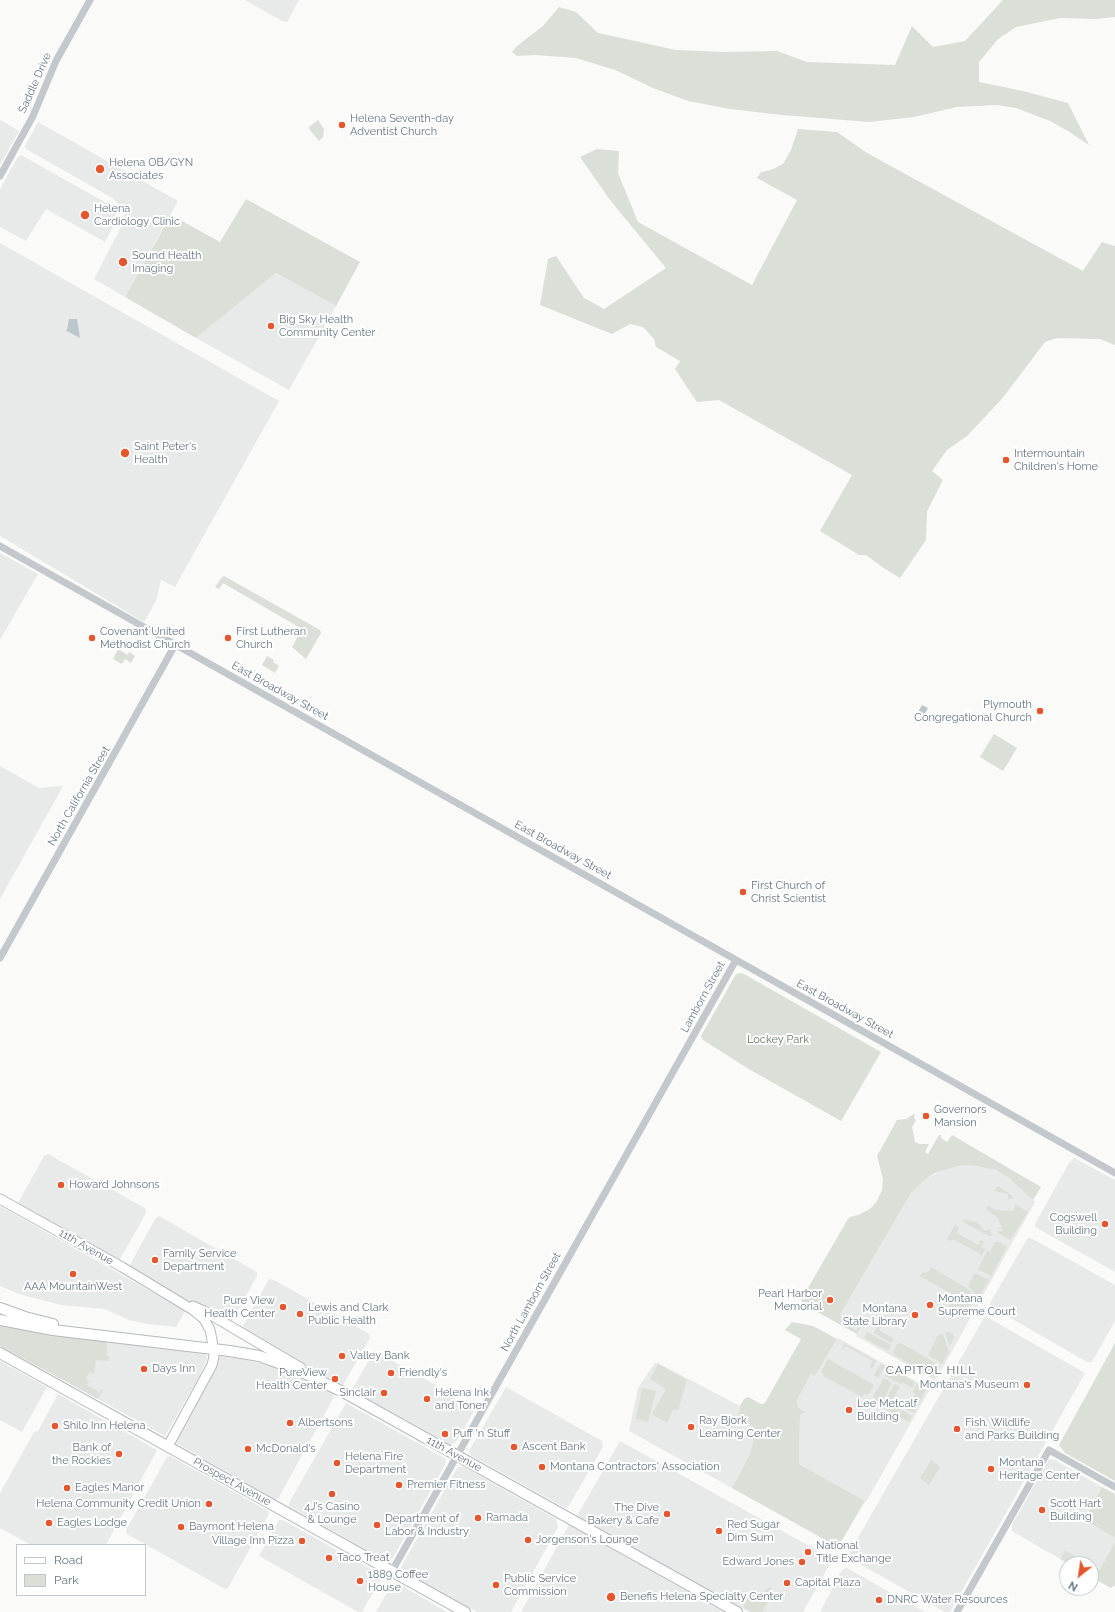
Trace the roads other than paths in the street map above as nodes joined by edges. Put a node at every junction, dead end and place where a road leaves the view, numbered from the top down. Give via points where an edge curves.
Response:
1 (90, 0) edge
2 (0, 176) edge
3 (0, 546) edge
4 (175, 645) junction
5 (0, 958) edge
6 (736, 960) junction
7 (690, 1044) joint
8 (1115, 1173) edge
9 (0, 1199) edge
10 (171, 1297) junction
11 (0, 1308) edge
12 (0, 1320) edge
13 (98, 1335) junction
14 (213, 1348) junction
15 (0, 1353) edge
16 (319, 1380) junction
17 (168, 1446) junction
18 (457, 1456) junction
19 (1115, 1487) edge
20 (392, 1571) junction
21 (465, 1612) edge
22 (737, 1612) edge
23 (957, 1612) edge

1 - 2 street, Saddle Drive via 56,61 33,116
3 - 4 street, East Broadway Street
4 - 5 street, North California Street
4 - 6 street, East Broadway Street
6 - 7 street, Lamborn Street
6 - 8 street, East Broadway Street
7 - 18 street, North Lamborn Street
9 - 10 main road, 11th Avenue
10 - 14 main road, 11th Avenue via 204,1319 210,1330
10 - 16 main road, 11th Avenue via 206,1312
11 - 13 highway
12 - 13 highway
13 - 14 highway
14 - 16 highway via 271,1360
14 - 17 main road, 11th Avenue via 212,1364
15 - 17 highway, Prospect Avenue
16 - 18 highway, 11th Avenue
17 - 20 highway, Prospect Avenue
18 - 20 street, North Lamborn Street
18 - 22 highway, 11th Avenue
19 - 23 street via 1049,1450
20 - 21 highway, Prospect Avenue

